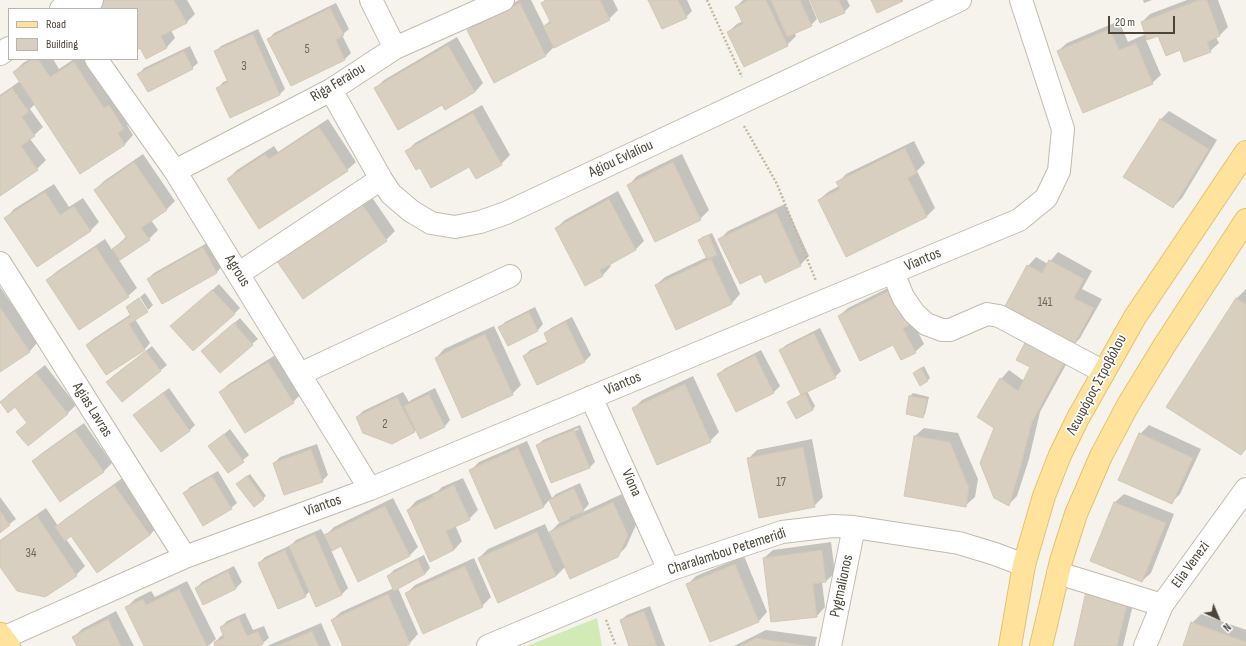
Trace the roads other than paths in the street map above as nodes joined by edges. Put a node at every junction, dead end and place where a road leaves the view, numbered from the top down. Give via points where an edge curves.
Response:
1 (74, 0) edge
2 (371, 0) edge
3 (503, 0) edge
4 (960, 0) edge
5 (1021, 0) edge
6 (62, 8) edge
7 (395, 48) junction
8 (97, 60) edge
9 (331, 90) junction
10 (1246, 152) edge
11 (175, 171) junction
12 (381, 179) junction
13 (1246, 220) edge
14 (0, 263) edge
15 (893, 272) junction
16 (238, 274) junction
17 (510, 276) dead end
18 (1104, 372) junction
19 (300, 374) junction
20 (591, 397) junction
21 (370, 489) junction
22 (1246, 489) edge
23 (854, 527) junction
24 (185, 557) junction
25 (1024, 564) junction
26 (669, 570) junction
27 (1058, 573) junction
28 (1162, 605) junction
29 (4, 639) edge
30 (488, 646) edge
31 (830, 646) edge
32 (1010, 646) edge
33 (1041, 646) edge
34 (1145, 646) edge

1 - 6 street
2 - 7 street
3 - 7 street, Riga Feraiou
4 - 12 street, Agiou Evlaliou via 506,213 480,222 455,227 431,223 411,211 391,194
5 - 15 street, Viantos via 1063,128 1059,171 1046,198 1019,220
7 - 9 street, Riga Feraiou
8 - 11 street, Agrous
9 - 11 street, Riga Feraiou
9 - 12 street, Agiou Evlaliou
10 - 18 main road, Λεωφόρος Στροβόλου via 1135,317
11 - 16 street, Agrous
12 - 16 street
13 - 27 main road via 1164,346 1101,456 1076,514
14 - 24 street, Agias Lavras
15 - 18 street via 914,313 926,324 950,330 987,314 999,316
15 - 20 street, Viantos
16 - 19 street, Agrous
17 - 19 street
18 - 25 main road, Λεωφόρος Στροβόλου via 1060,455 1044,496
19 - 21 street, Agrous
20 - 21 street, Viantos
20 - 26 street, Viona
21 - 24 street, Viantos
22 - 28 street, Elia Venezi
23 - 25 street, Charalambou Petemeridi via 959,543
23 - 26 street, Charalambou Petemeridi via 833,526 782,532
23 - 31 street, Pygmalionos
24 - 29 street, Viantos
25 - 32 main road, Λεωφόρος Στροβόλου
26 - 30 street, Charalambou Petemeridi
27 - 28 street
27 - 33 main road
28 - 34 street, Elia Venezi

